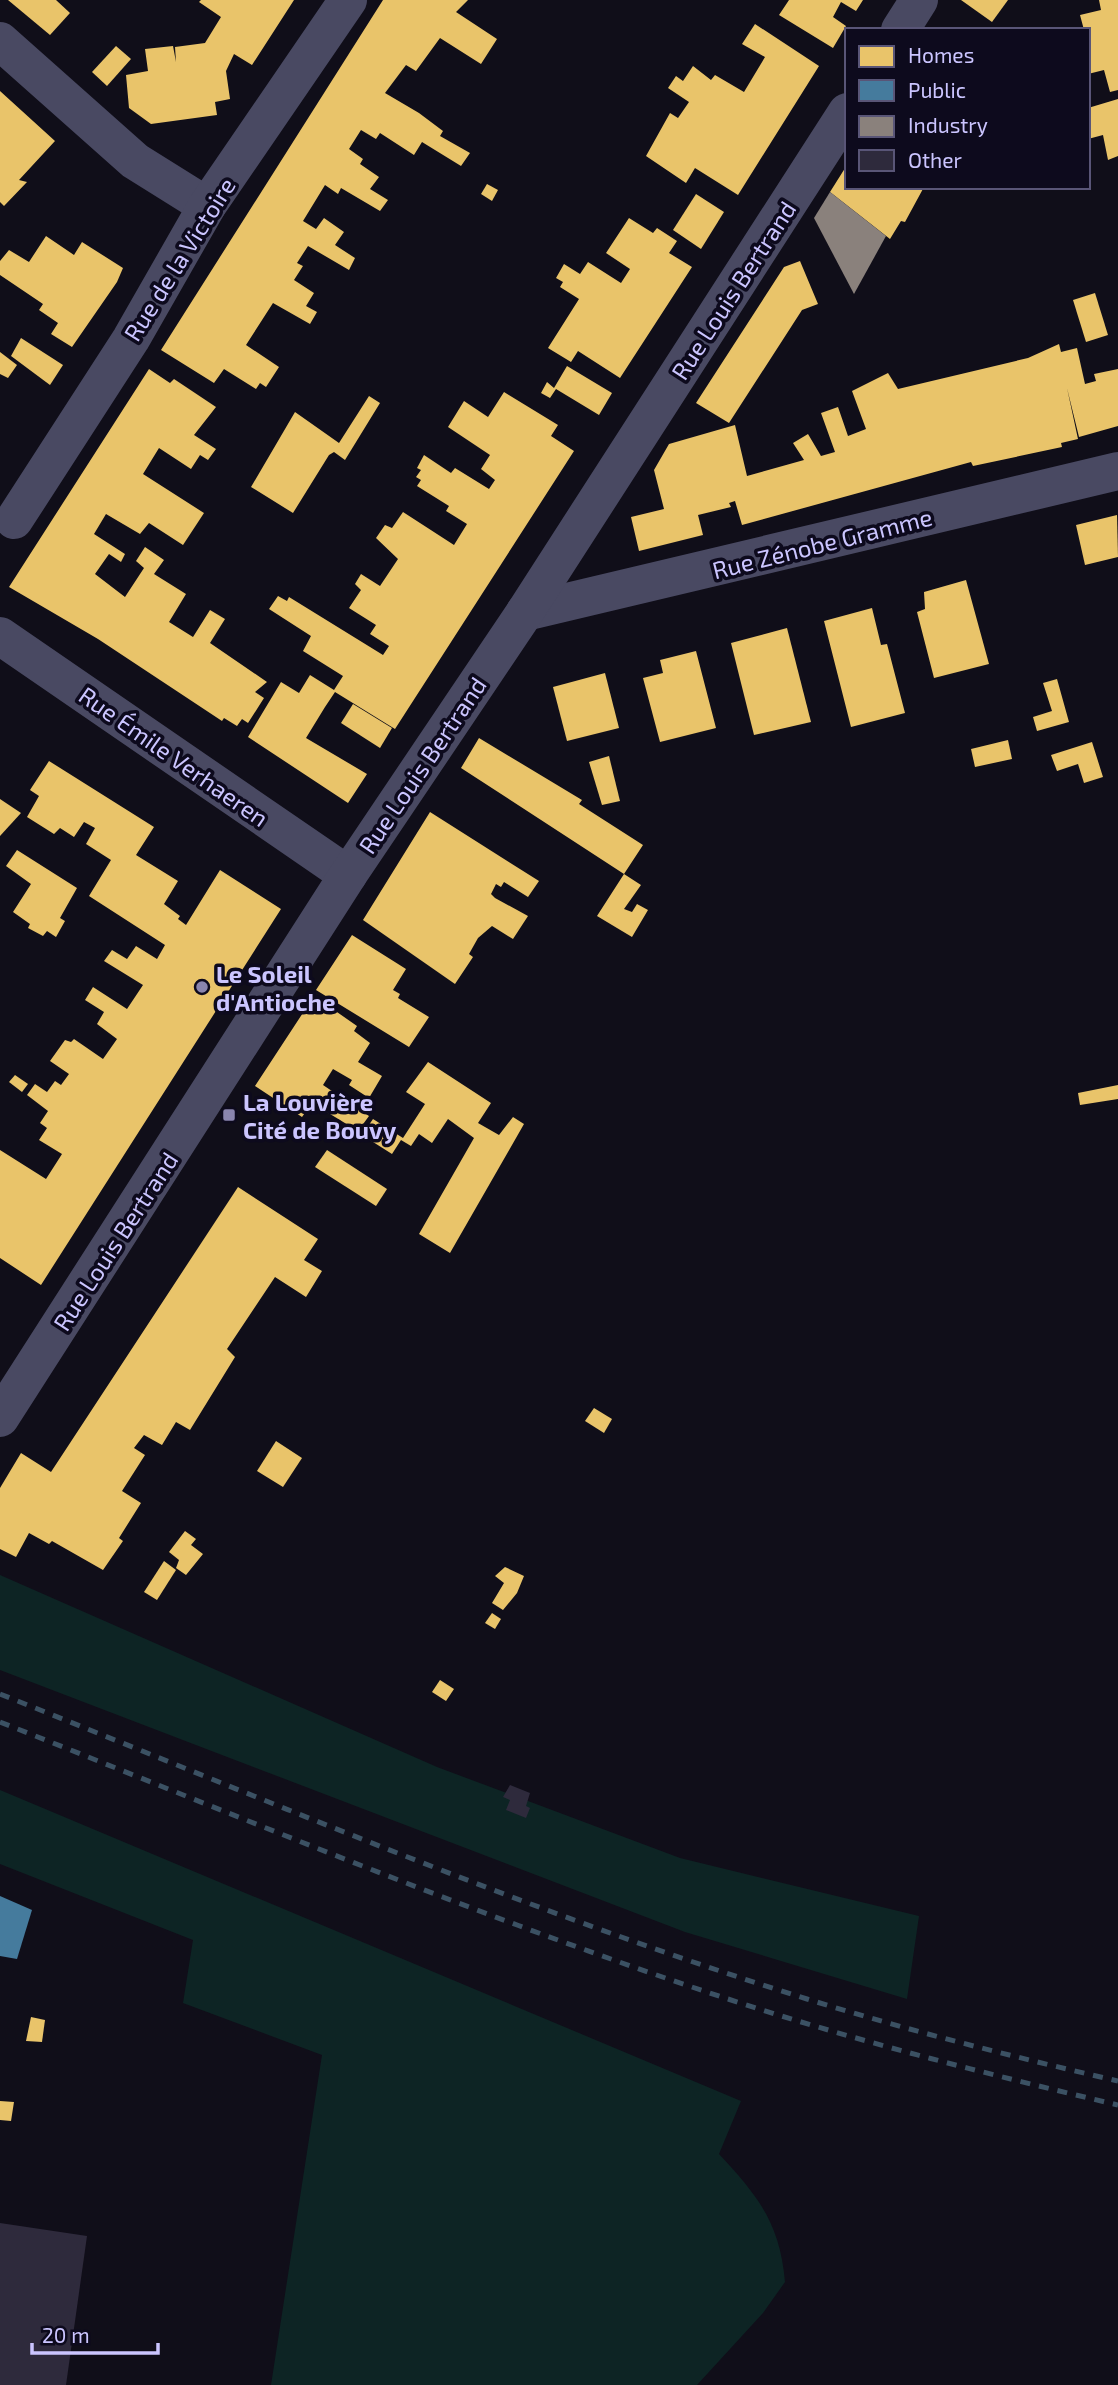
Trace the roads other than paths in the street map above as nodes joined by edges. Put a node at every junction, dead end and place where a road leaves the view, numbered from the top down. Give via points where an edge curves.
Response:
1 (348, 0) edge
2 (919, 0) edge
3 (901, 28) edge
4 (0, 41) edge
5 (845, 115) edge
6 (207, 206) junction
7 (1118, 471) edge
8 (5, 525) edge
9 (525, 612) junction
10 (0, 636) edge
11 (348, 875) junction
12 (0, 1418) edge

1 - 6 street, Rue de la Victoire
2 - 3 street
4 - 6 street via 135,161
5 - 9 street, Rue Louis Bertrand
6 - 8 street, Rue de la Victoire via 131,339
7 - 9 street, Rue Zénobe Gramme
9 - 11 street, Rue Louis Bertrand
10 - 11 street, Rue Émile Verhaeren
11 - 12 street, Rue Louis Bertrand

